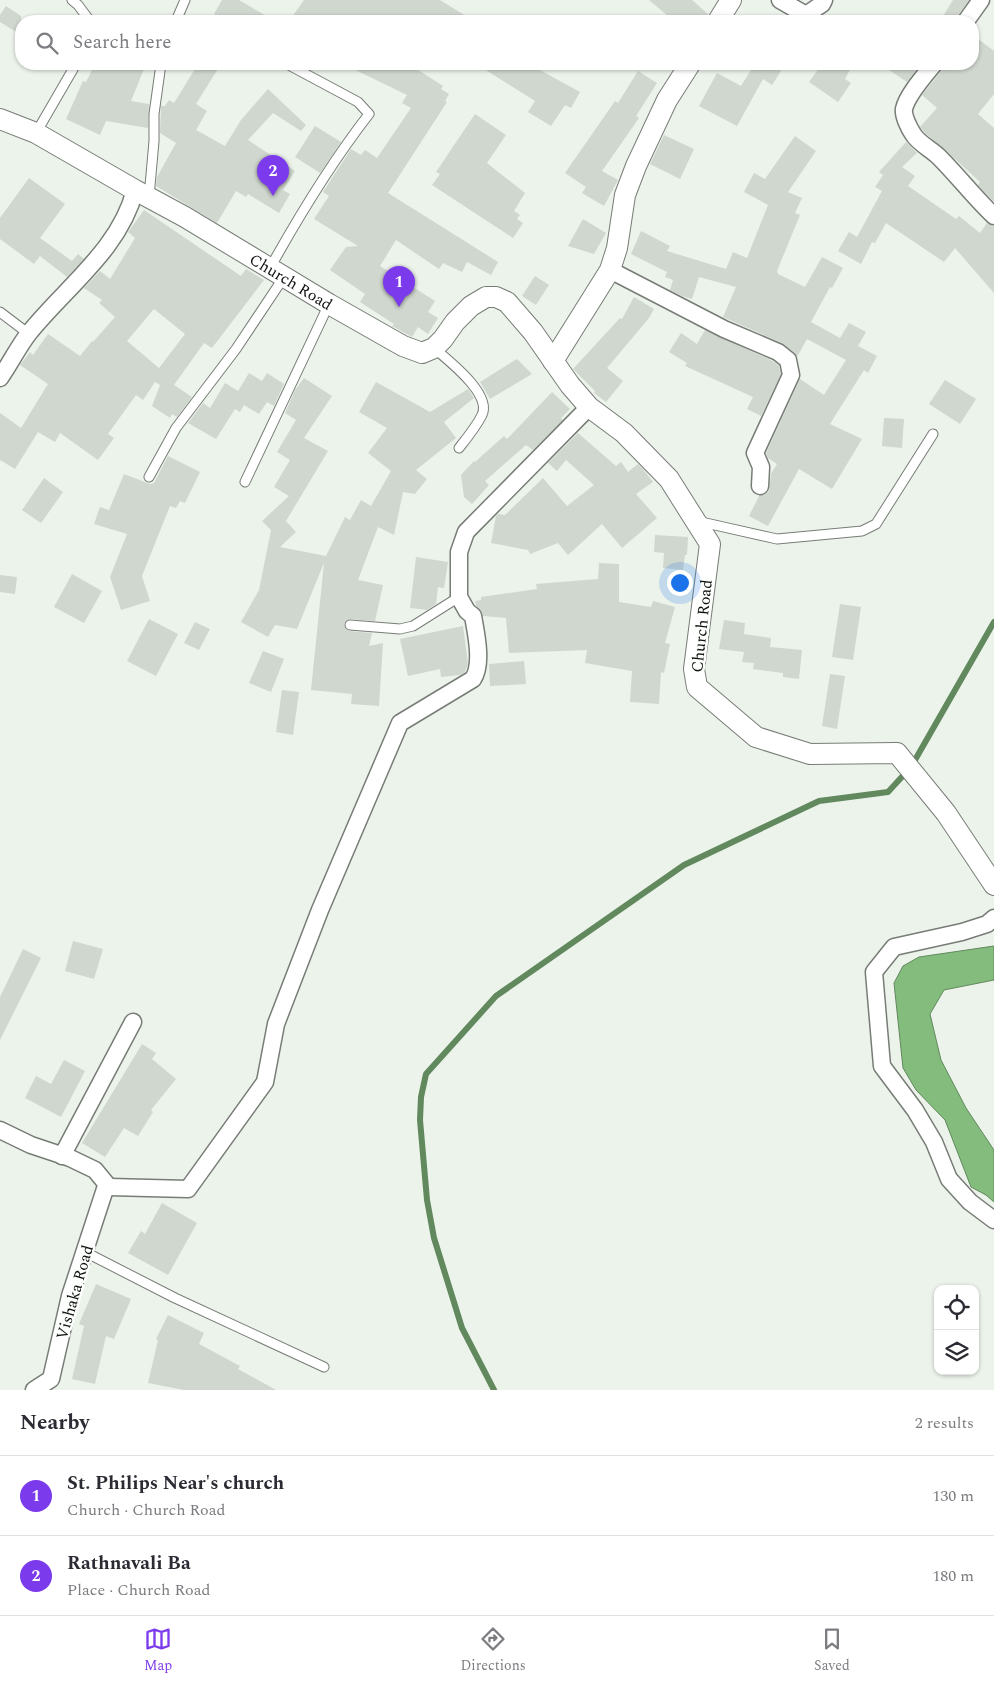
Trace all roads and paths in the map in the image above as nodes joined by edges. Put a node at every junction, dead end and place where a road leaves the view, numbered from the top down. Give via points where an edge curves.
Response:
1 (72, 0) edge
2 (185, 0) edge
3 (730, 0) edge
4 (780, 0) edge
5 (824, 0) edge
6 (981, 0) edge
7 (86, 15) edge
8 (179, 15) edge
9 (721, 15) edge
10 (970, 15) edge
11 (73, 70) edge
12 (160, 70) edge
13 (298, 70) edge
14 (686, 70) edge
15 (929, 70) edge
16 (0, 119) edge
17 (36, 133) junction
18 (142, 194) junction
19 (994, 216) edge
20 (610, 270) junction
21 (277, 273) junction
22 (328, 304) junction
23 (0, 312) edge
24 (29, 334) junction
25 (434, 348) junction
26 (553, 361) junction
27 (0, 378) edge
28 (589, 407) junction
29 (933, 434) dead end
30 (459, 448) dead end
31 (149, 477) dead end
32 (244, 482) dead end
33 (760, 486) dead end
34 (694, 520) junction
35 (459, 597) junction
36 (350, 625) dead end
37 (994, 885) edge
38 (994, 918) edge
39 (133, 1022) dead end
40 (0, 1130) edge
41 (62, 1156) junction
42 (108, 1186) junction
43 (994, 1220) edge
44 (85, 1252) junction
45 (324, 1366) dead end
46 (34, 1390) edge

1 - 7 lane
2 - 8 lane
3 - 9 street
4 - 5 street via 806,15
6 - 10 street
11 - 17 lane
12 - 18 lane via 154,141
13 - 21 lane via 358,102 369,114 304,206
14 - 20 street via 667,100 636,166 626,195
15 - 19 street via 904,109 913,136 936,154
16 - 17 street, Church Road
17 - 18 street, Church Road
18 - 21 street, Church Road
18 - 24 street via 131,206 107,247
20 - 26 street
20 - 33 street via 724,329 778,352 788,360 791,375 755,453 761,467
21 - 22 street, Church Road
21 - 31 lane via 236,349 176,428
22 - 25 street, Church Road via 403,346 422,353
22 - 32 lane
23 - 24 lane
24 - 27 street
25 - 26 street, Church Road via 471,306 486,297 496,298 507,302
25 - 30 lane via 464,375 482,398 483,414
26 - 28 street, Church Road
28 - 34 street, Church Road via 624,433 669,479
28 - 35 street via 466,532 459,552
29 - 34 lane via 876,524 862,531 777,539
34 - 37 street, Church Road via 710,544 694,669 697,687 756,737 810,754 897,753 946,813
35 - 36 lane via 413,626 400,629
35 - 42 street via 473,616 478,645 476,674 473,679 400,723 320,910 276,1024 265,1082 188,1189
38 - 43 street via 988,924 962,932 894,947 874,972 882,1066 915,1110 949,1179 970,1202
39 - 41 street
40 - 41 street
41 - 42 street via 95,1170
42 - 44 street, Vishaka Road
44 - 45 lane via 184,1302
44 - 46 street, Vishaka Road via 70,1296 51,1379

